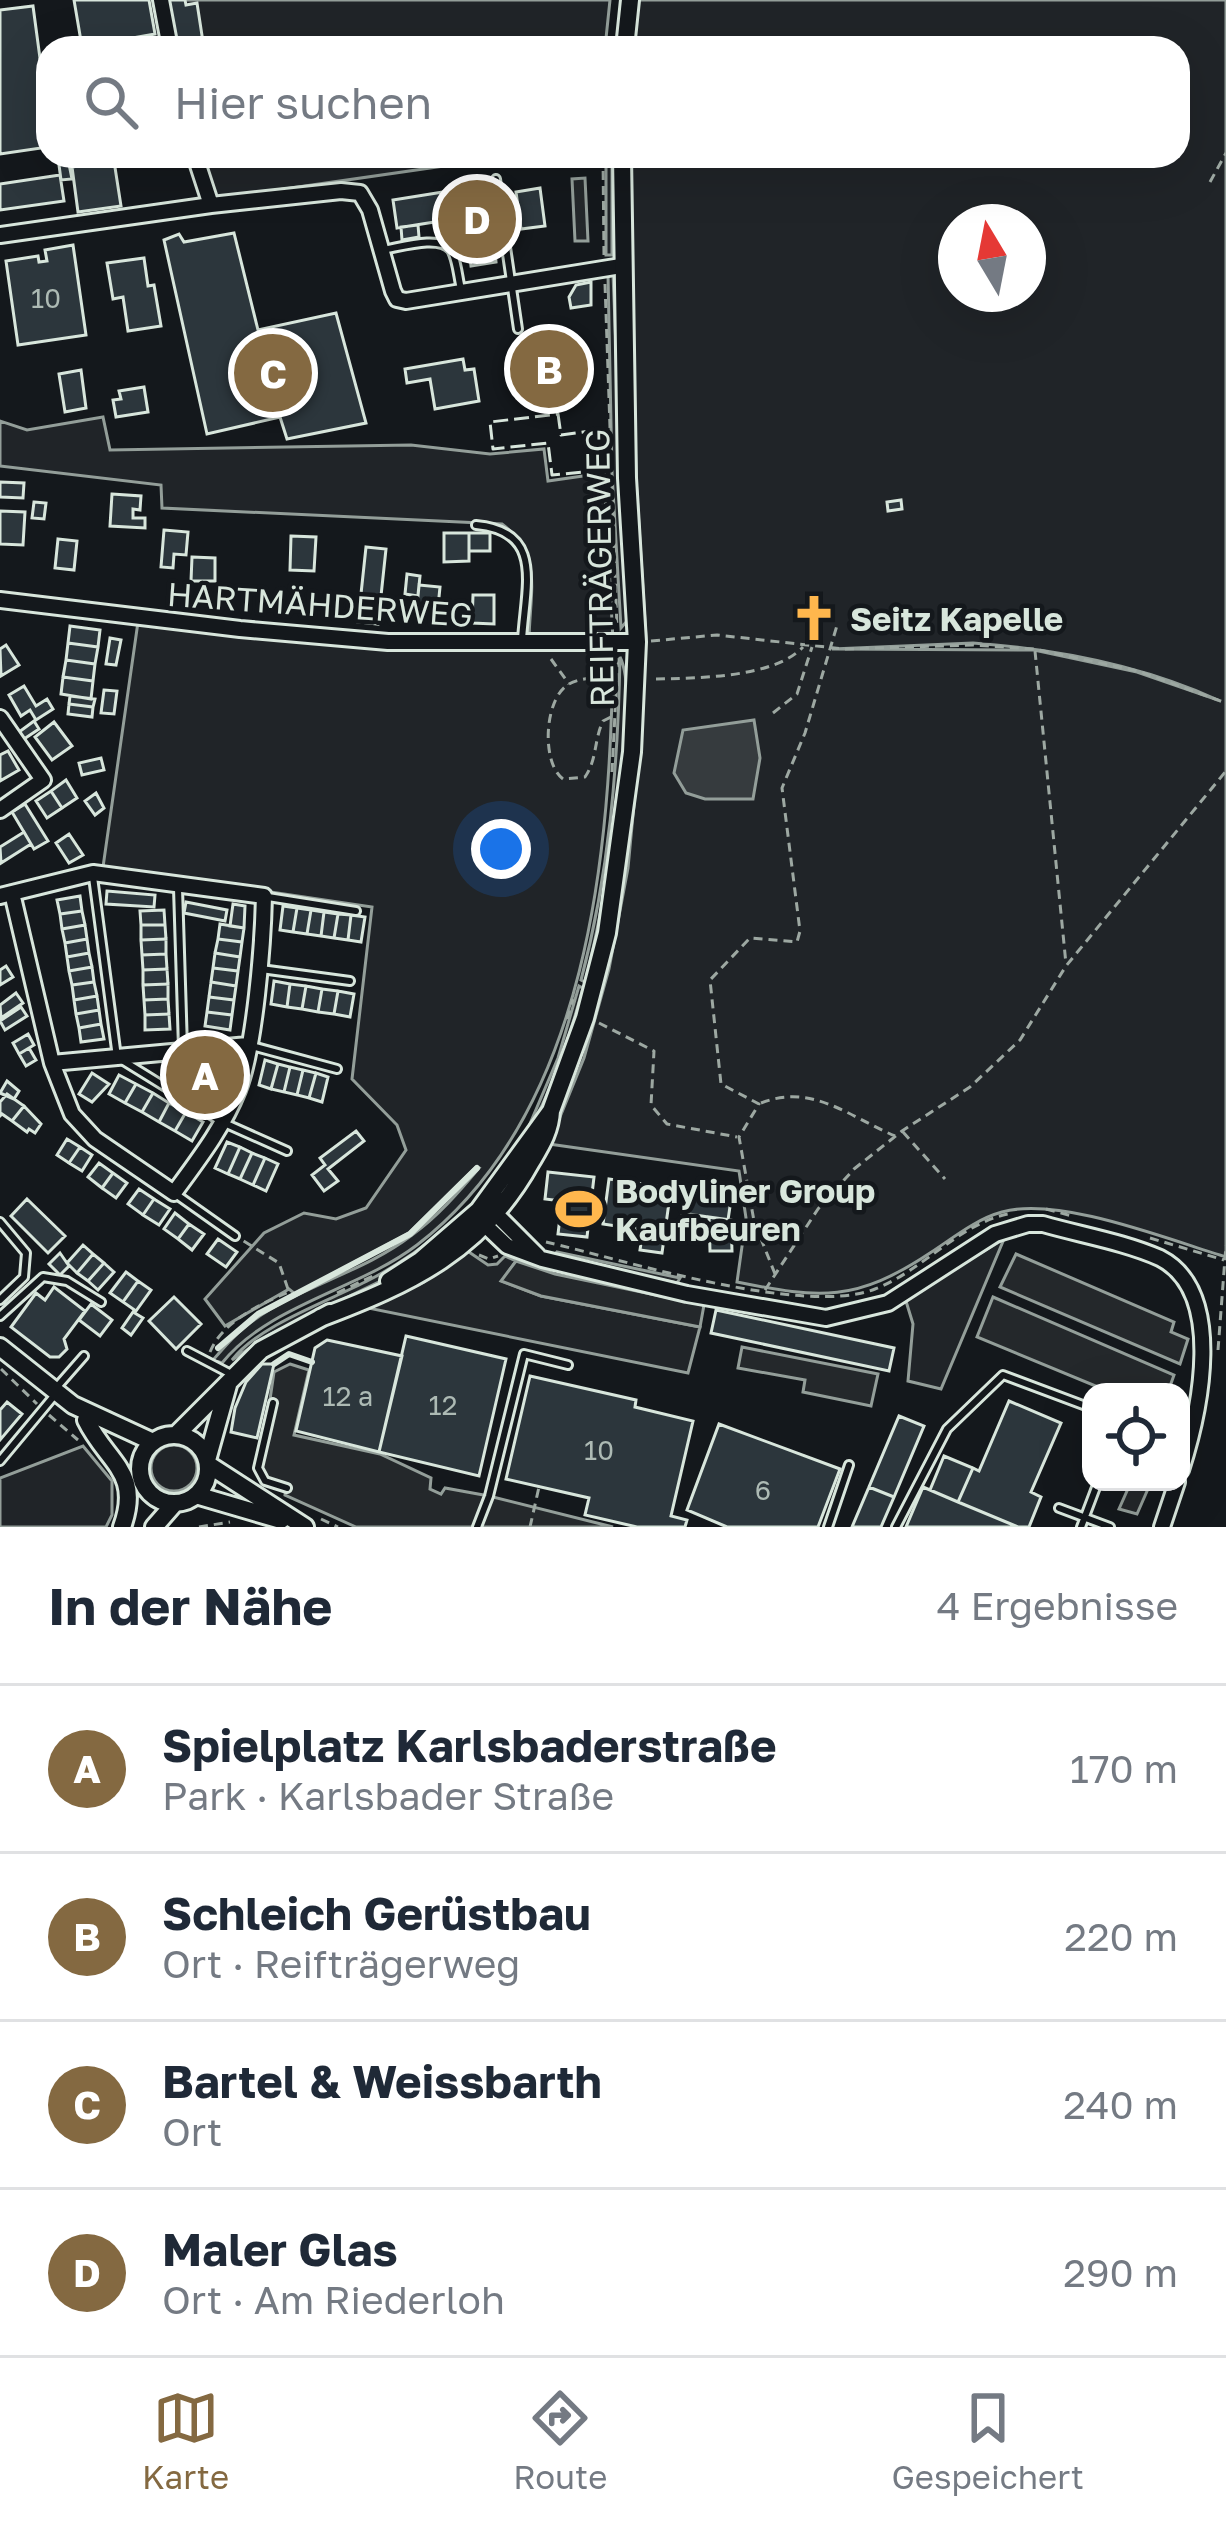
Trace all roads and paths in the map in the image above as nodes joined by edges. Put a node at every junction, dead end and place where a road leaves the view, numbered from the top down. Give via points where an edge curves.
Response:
1 (161, 0) edge
2 (630, 0) edge
3 (168, 36) edge
4 (627, 36) edge
5 (1226, 153) edge
6 (199, 168) edge
7 (604, 168) edge
8 (621, 168) edge
9 (496, 179) dead end
10 (1210, 182) dead end
11 (211, 205) junction
12 (0, 235) edge
13 (382, 250) junction
14 (613, 267) junction
15 (512, 285) junction
16 (461, 293) junction
17 (518, 329) dead end
18 (476, 525) dead end
19 (0, 600) edge
20 (838, 622) dead end
21 (539, 643) junction
22 (628, 643) junction
23 (522, 644) junction
24 (809, 645) junction
25 (829, 647) junction
26 (1034, 649) junction
27 (607, 677) dead end
28 (656, 679) dead end
29 (569, 684) junction
30 (1226, 703) edge
31 (772, 713) dead end
32 (616, 715) junction
33 (0, 718) edge
34 (1226, 772) edge
35 (612, 775) dead end
36 (0, 810) edge
37 (93, 873) junction
38 (178, 884) junction
39 (6, 894) edge
40 (264, 896) junction
41 (356, 911) dead end
42 (1066, 966) junction
43 (258, 968) junction
44 (350, 981) dead end
45 (573, 997) dead end
46 (606, 1026) dead end
47 (563, 1033) dead end
48 (248, 1045) junction
49 (183, 1050) junction
50 (117, 1057) junction
51 (52, 1063) junction
52 (337, 1069) dead end
53 (759, 1104) junction
54 (222, 1122) junction
55 (902, 1131) junction
56 (895, 1136) junction
57 (739, 1137) junction
58 (287, 1151) dead end
59 (945, 1179) dead end
60 (174, 1192) junction
61 (1048, 1209) dead end
62 (1027, 1211) dead end
63 (1070, 1215) dead end
64 (487, 1216) junction
65 (0, 1222) edge
66 (1138, 1234) dead end
67 (235, 1236) joint
68 (544, 1241) dead end
69 (466, 1243) junction
70 (507, 1246) junction
71 (542, 1259) junction
72 (1224, 1260) edge
73 (393, 1264) dead end
74 (775, 1274) junction
75 (765, 1291) junction
76 (0, 1300) edge
77 (324, 1300) dead end
78 (101, 1302) dead end
79 (0, 1316) edge
80 (320, 1318) junction
81 (1186, 1346) dead end
82 (0, 1347) edge
83 (187, 1352) dead end
84 (1207, 1354) junction
85 (84, 1356) dead end
86 (206, 1361) junction
87 (568, 1365) dead end
88 (0, 1368) edge
89 (231, 1377) junction
90 (55, 1392) junction
91 (273, 1403) dead end
92 (73, 1405) junction
93 (1082, 1405) edge
94 (43, 1409) junction
95 (86, 1420) junction
96 (1190, 1430) edge
97 (177, 1434) junction
98 (153, 1442) junction
99 (82, 1444) dead end
100 (0, 1461) edge
101 (208, 1462) junction
102 (849, 1465) dead end
103 (140, 1466) junction
104 (539, 1487) dead end
105 (146, 1488) junction
106 (287, 1488) dead end
107 (1095, 1491) edge
108 (1174, 1491) edge
109 (196, 1496) junction
110 (176, 1503) junction
111 (1059, 1508) dead end
112 (1085, 1517) junction
113 (246, 1523) dead end
114 (303, 1526) edge
115 (124, 1527) edge
116 (154, 1527) edge
117 (199, 1527) edge
118 (477, 1527) edge
119 (530, 1527) edge
120 (828, 1527) edge
121 (896, 1527) edge
122 (1081, 1527) edge
123 (1110, 1527) edge
124 (1162, 1527) edge

1 - 3 street
2 - 4 street
5 - 10 path
6 - 11 street
7 - 14 path
8 - 14 street, REIFTRÄGERWEG
9 - 15 lane
11 - 12 street
11 - 13 street via 353,191 366,199
13 - 16 street via 397,299
13 - 16 lane via 446,244
14 - 15 street
14 - 22 street, REIFTRÄGERWEG
14 - 22 path via 609,474
15 - 16 street
15 - 17 lane
18 - 23 lane via 518,538 526,562
19 - 23 street, HARTMÄHDERWEG via 388,642
20 - 25 path
21 - 22 street, HARTMÄHDERWEG
21 - 23 street, HARTMÄHDERWEG
21 - 29 path
22 - 24 path via 717,635
22 - 32 path
22 - 64 street, REIFTRÄGERWEG via 632,752 610,915 585,1018 551,1111
24 - 25 path
24 - 28 path via 774,665
24 - 31 path via 797,694
25 - 26 path
25 - 53 path via 782,788 797,942 750,938 710,980 721,1084
26 - 30 path via 1138,671
26 - 42 path
27 - 29 path
29 - 32 path via 558,694 546,753 563,779 585,777 603,721
32 - 35 path
33 - 36 street via 43,780
34 - 42 path
37 - 38 street
37 - 39 street
37 - 50 lane
38 - 40 street
38 - 49 lane
39 - 51 street
40 - 41 lane
40 - 43 street
42 - 55 path via 1020,1040 970,1087
43 - 44 lane
43 - 48 street
45 - 47 path
46 - 57 path via 654,1051 652,1105 667,1124
48 - 49 street
48 - 52 lane
48 - 54 street
49 - 50 street
50 - 51 street
50 - 54 lane
51 - 60 street via 72,1114 95,1139
53 - 56 path via 803,1096
53 - 57 path
54 - 58 lane
54 - 60 street
55 - 56 path
55 - 59 path
56 - 74 path via 818,1209
57 - 74 path via 754,1221
60 - 67 lane
61 - 63 path
62 - 75 path via 984,1221 876,1289 834,1299
64 - 69 street, REIFTRÄGERWEG
64 - 70 street
64 - 71 street
64 - 80 street, REIFTRÄGERWEG
65 - 76 lane via 26,1253 25,1277
66 - 72 path
67 - 86 path via 280,1263 289,1292 233,1323
68 - 75 path
69 - 70 path via 488,1259
69 - 80 street, REIFTRÄGERWEG via 427,1273
70 - 71 street
71 - 84 street via 826,1318 888,1303 995,1234 1043,1225 1170,1264 1198,1298
73 - 77 path
74 - 75 path
78 - 79 lane via 43,1277
80 - 89 street, REIFTRÄGERWEG
81 - 84 lane
82 - 90 street
83 - 86 lane
84 - 96 street
85 - 90 lane
86 - 89 lane
87 - 118 lane via 524,1354
88 - 94 path
89 - 97 street, REIFTRÄGERWEG
89 - 101 street
90 - 92 street
90 - 94 lane
91 - 106 lane via 258,1468
92 - 95 street
92 - 98 street
93 - 121 lane via 1003,1375 947,1429
94 - 99 path
94 - 100 lane
95 - 103 street
95 - 115 street via 126,1481
97 - 98 street
97 - 101 street via 198,1444
98 - 103 street
101 - 109 street
101 - 114 street
102 - 120 lane
103 - 105 street
104 - 119 path
105 - 110 street
105 - 115 street
107 - 112 lane
108 - 124 street
109 - 110 street
109 - 114 street
110 - 116 street
111 - 112 lane
112 - 122 lane
112 - 123 lane
113 - 117 path

